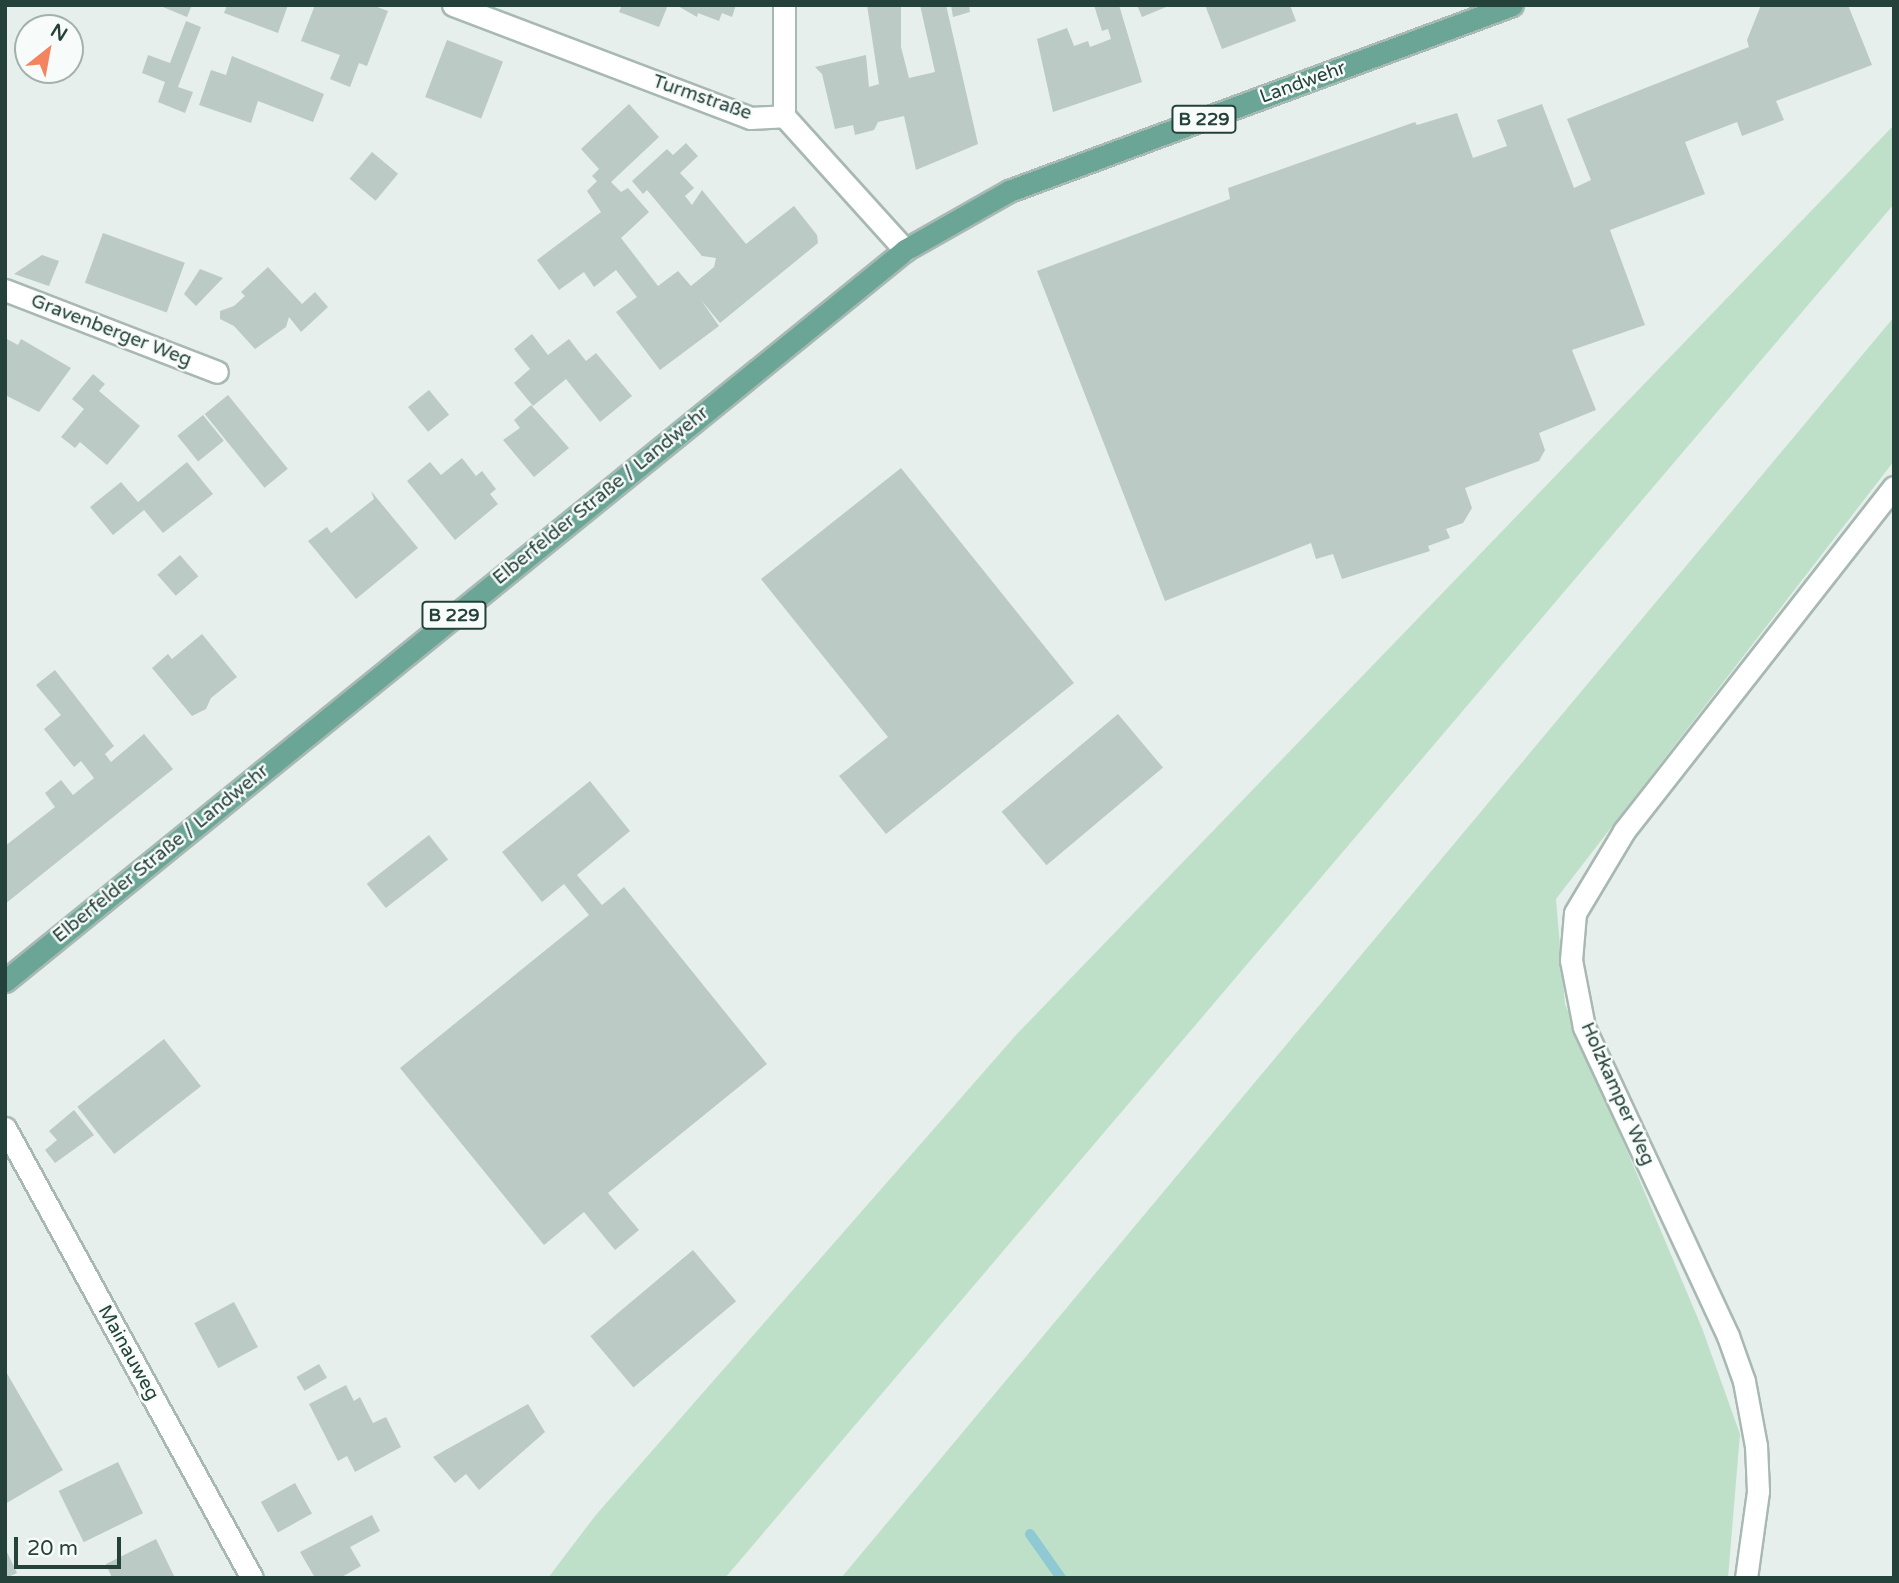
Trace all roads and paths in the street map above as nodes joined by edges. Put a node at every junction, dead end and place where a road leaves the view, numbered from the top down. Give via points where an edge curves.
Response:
1 (453, 5) edge
2 (784, 5) edge
3 (1512, 5) edge
4 (784, 116) junction
5 (905, 250) junction
6 (5, 290) edge
7 (218, 372) dead end
8 (1894, 487) edge
9 (5, 981) edge
10 (5, 1128) edge
11 (252, 1578) edge
12 (1746, 1578) edge

1 - 4 street, Turmstraße via 750,118
2 - 4 street
3 - 5 main road, Landwehr / B 229 via 1009,191
4 - 5 street
5 - 9 main road, Elberfelder Straße / Landwehr / B 229
6 - 7 street, Gravenberger Weg
8 - 12 street, Holzkamper Weg via 1624,831 1575,913 1571,960 1584,1027 1728,1336 1744,1381 1756,1446 1758,1491
10 - 11 street, Mainauweg

